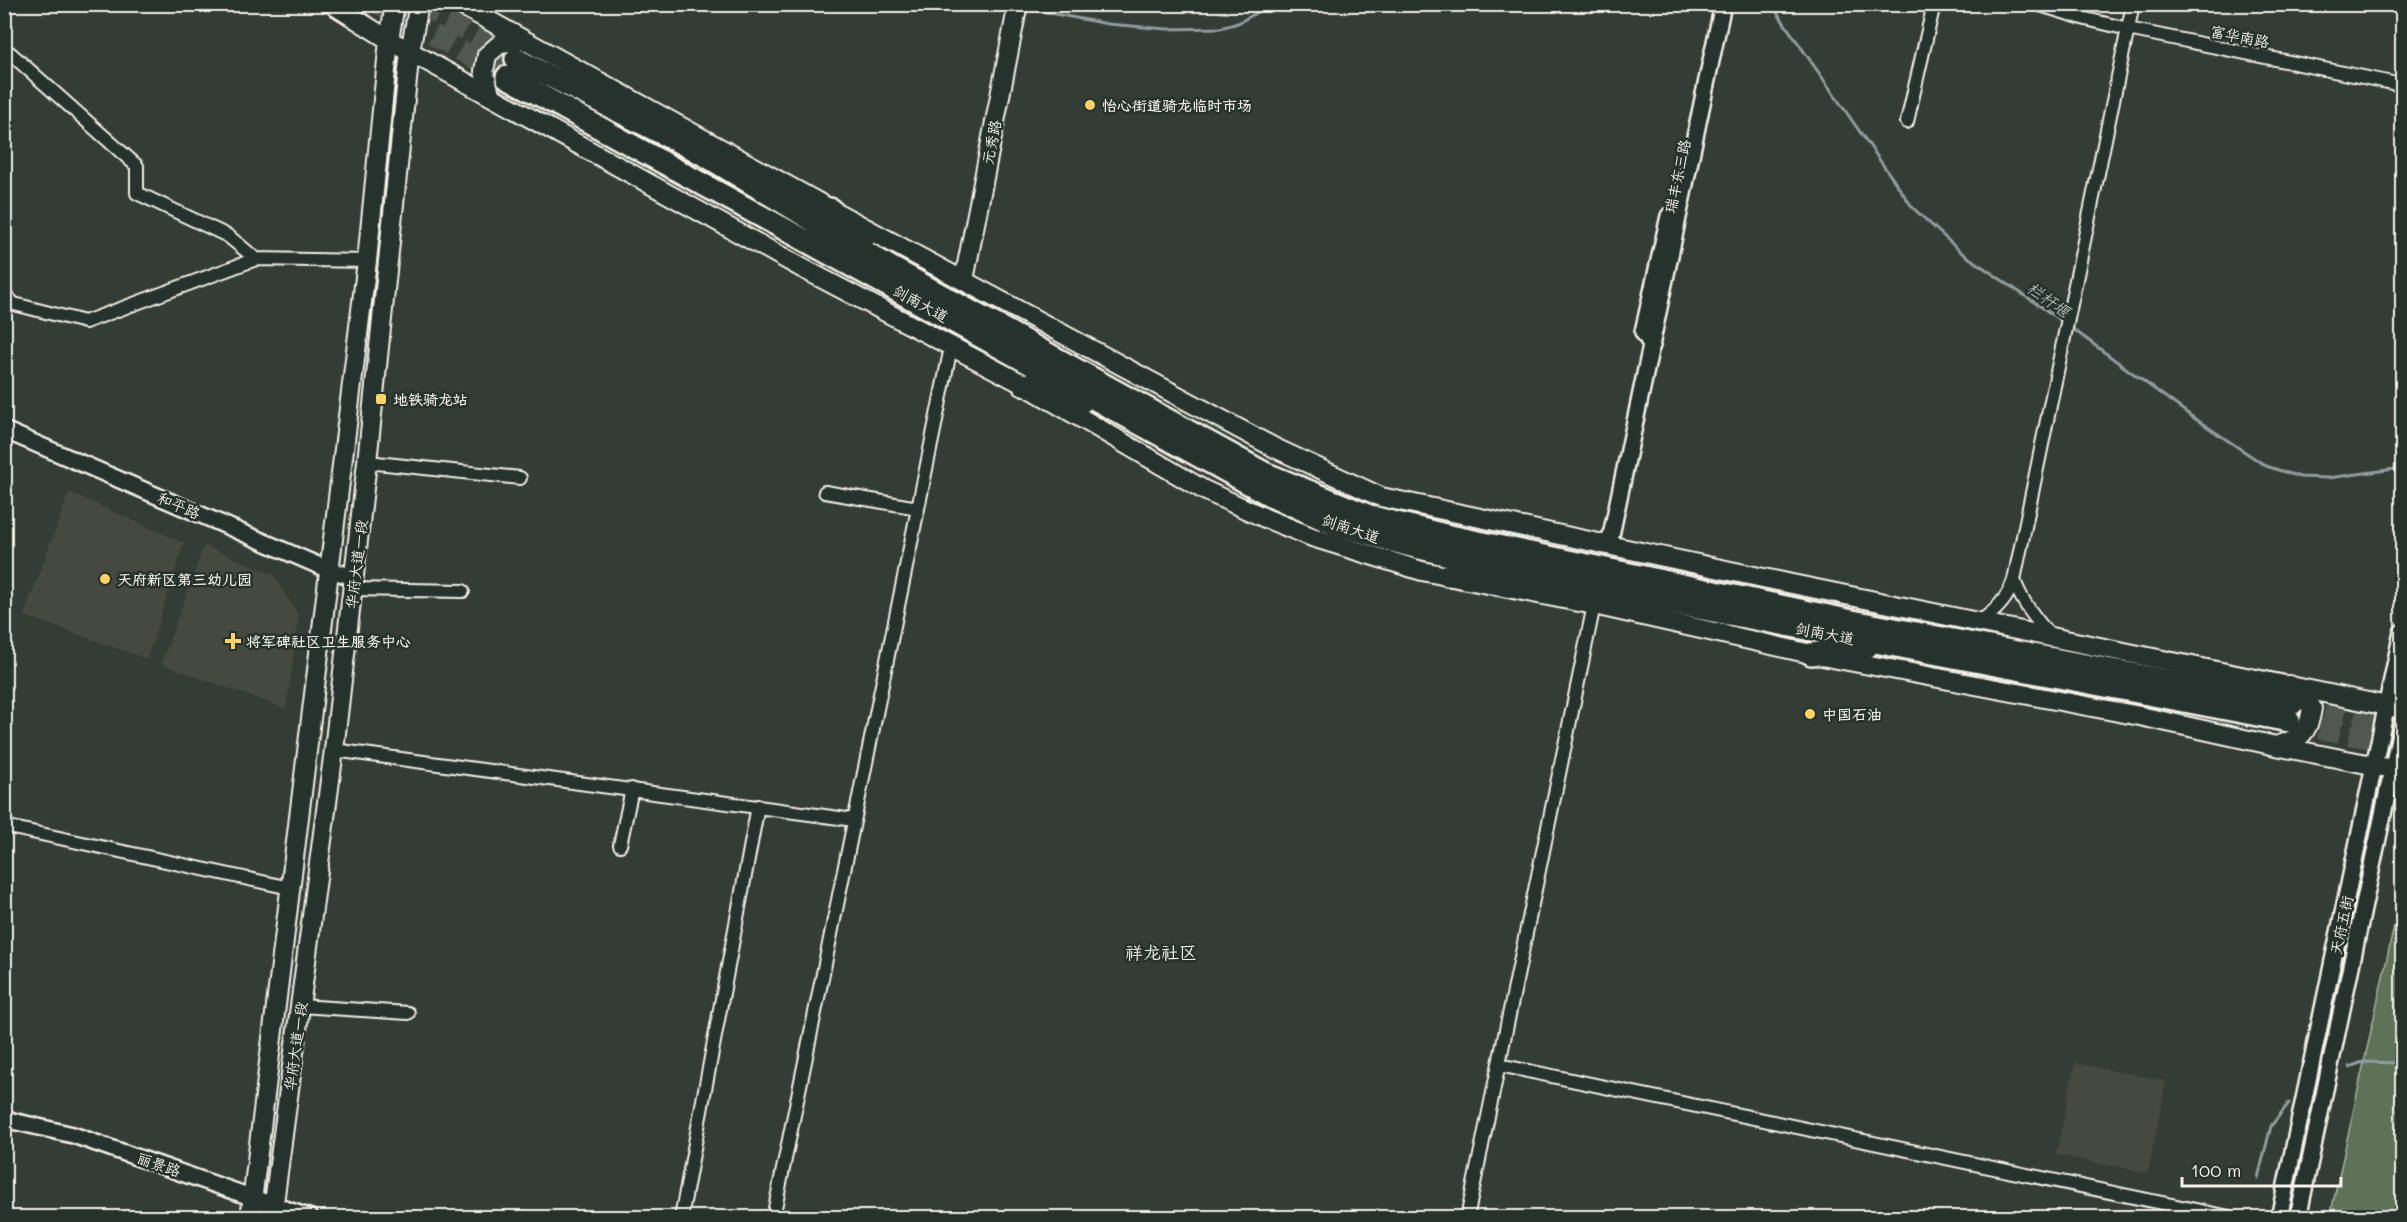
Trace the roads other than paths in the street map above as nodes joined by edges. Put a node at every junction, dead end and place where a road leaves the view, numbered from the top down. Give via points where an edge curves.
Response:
1 (332, 4) edge
2 (395, 4) edge
3 (419, 4) edge
4 (459, 4) edge
5 (1714, 4) edge
6 (1723, 4) edge
7 (1934, 4) edge
8 (2037, 4) edge
9 (2133, 4) edge
10 (1011, 12) edge
11 (2128, 29) junction
12 (389, 40) junction
13 (410, 51) junction
14 (4, 59) edge
15 (515, 59) junction
16 (2403, 85) edge
17 (490, 94) junction
18 (1907, 122) dead end
19 (830, 209) junction
20 (256, 259) junction
21 (367, 261) junction
22 (890, 267) junction
23 (958, 277) junction
24 (4, 294) edge
25 (1652, 346) junction
26 (951, 347) junction
27 (1023, 384) junction
28 (1120, 411) junction
29 (4, 430) edge
30 (367, 462) junction
31 (520, 478) dead end
32 (825, 492) dead end
33 (918, 508) junction
34 (1609, 545) junction
35 (329, 570) junction
36 (1448, 575) junction
37 (2014, 580) junction
38 (353, 583) junction
39 (1613, 590) junction
40 (463, 591) dead end
41 (1593, 605) junction
42 (1979, 622) junction
43 (2403, 632) edge
44 (2049, 635) junction
45 (1889, 645) junction
46 (1811, 654) junction
47 (2290, 703) junction
48 (2394, 707) edge
49 (2403, 724) edge
50 (2276, 746) junction
51 (334, 750) junction
52 (2375, 766) junction
53 (2398, 770) edge
54 (632, 789) junction
55 (758, 806) junction
56 (854, 820) junction
57 (4, 826) edge
58 (620, 844) dead end
59 (290, 888) junction
60 (300, 1006) junction
61 (408, 1013) dead end
62 (1498, 1065) junction
63 (4, 1119) edge
64 (253, 1197) junction
65 (273, 1211) edge
66 (250, 1218) edge
67 (311, 1218) edge
68 (681, 1218) edge
69 (773, 1218) edge
70 (1467, 1218) edge
71 (2234, 1218) edge
72 (2279, 1218) edge
73 (2298, 1218) edge

1 - 12 main road
2 - 12 main road
3 - 13 main road, 华府大道一段
4 - 15 main road
5 - 25 street, 瑞丰东三路 via 1643,332
6 - 25 street
7 - 18 street
8 - 11 street, 富华南路
9 - 11 street
10 - 23 main road, 元秀路
11 - 16 street, 富华南路
11 - 37 street
12 - 13 main road
12 - 21 main road
13 - 17 main road
13 - 30 main road, 华府大道一段
14 - 20 street via 10,52 137,165 137,193 228,236
15 - 17 main road via 501,44 487,55 484,70
15 - 19 main road
15 - 22 highway, 剑南大道 via 706,156
15 - 28 highway, 剑南大道
17 - 26 main road
19 - 22 highway
19 - 23 main road
20 - 21 street
20 - 24 street via 85,322 14,304
21 - 35 main road
22 - 47 highway, 剑南大道 via 1264,473 1372,517 1445,536 1852,621
23 - 34 main road via 1275,448 1381,497
25 - 34 street
26 - 27 main road
26 - 33 street
27 - 28 highway
27 - 36 main road via 1204,490 1265,518 1347,549
28 - 39 highway, 剑南大道 via 1270,495 1334,524 1403,544
29 - 35 street, 和平路
30 - 31 street
30 - 38 main road, 华府大道一段
32 - 33 street
33 - 56 street
34 - 42 main road
35 - 38 street, 和平路
35 - 59 main road
36 - 39 highway via 1485,572
36 - 41 main road
37 - 42 street via 1992,613
37 - 44 street via 2018,592
38 - 40 street
38 - 51 main road, 华府大道一段
39 - 45 highway, 剑南大道
41 - 46 main road
41 - 62 street
42 - 44 main road
43 - 48 street, 天府五街
44 - 47 main road
45 - 46 highway
45 - 47 highway, 剑南大道
46 - 50 main road via 2140,716
47 - 48 main road
47 - 50 main road via 2305,699 2312,708 2309,726 2296,740
48 - 52 street, 天府五街
49 - 53 street, 天府五街
50 - 52 main road
51 - 54 street
51 - 60 main road, 华府大道一段
52 - 53 main road
52 - 72 street, 天府五街
53 - 73 street, 天府五街
54 - 55 street
54 - 58 street
55 - 56 street
55 - 68 street
56 - 69 street
57 - 59 street
59 - 64 main road
60 - 61 street
60 - 65 main road, 华府大道一段
62 - 70 street
62 - 71 street
63 - 64 street, 丽景路 via 73,1135
64 - 65 street, 丽景路
64 - 66 main road
65 - 67 street, 丽景路

